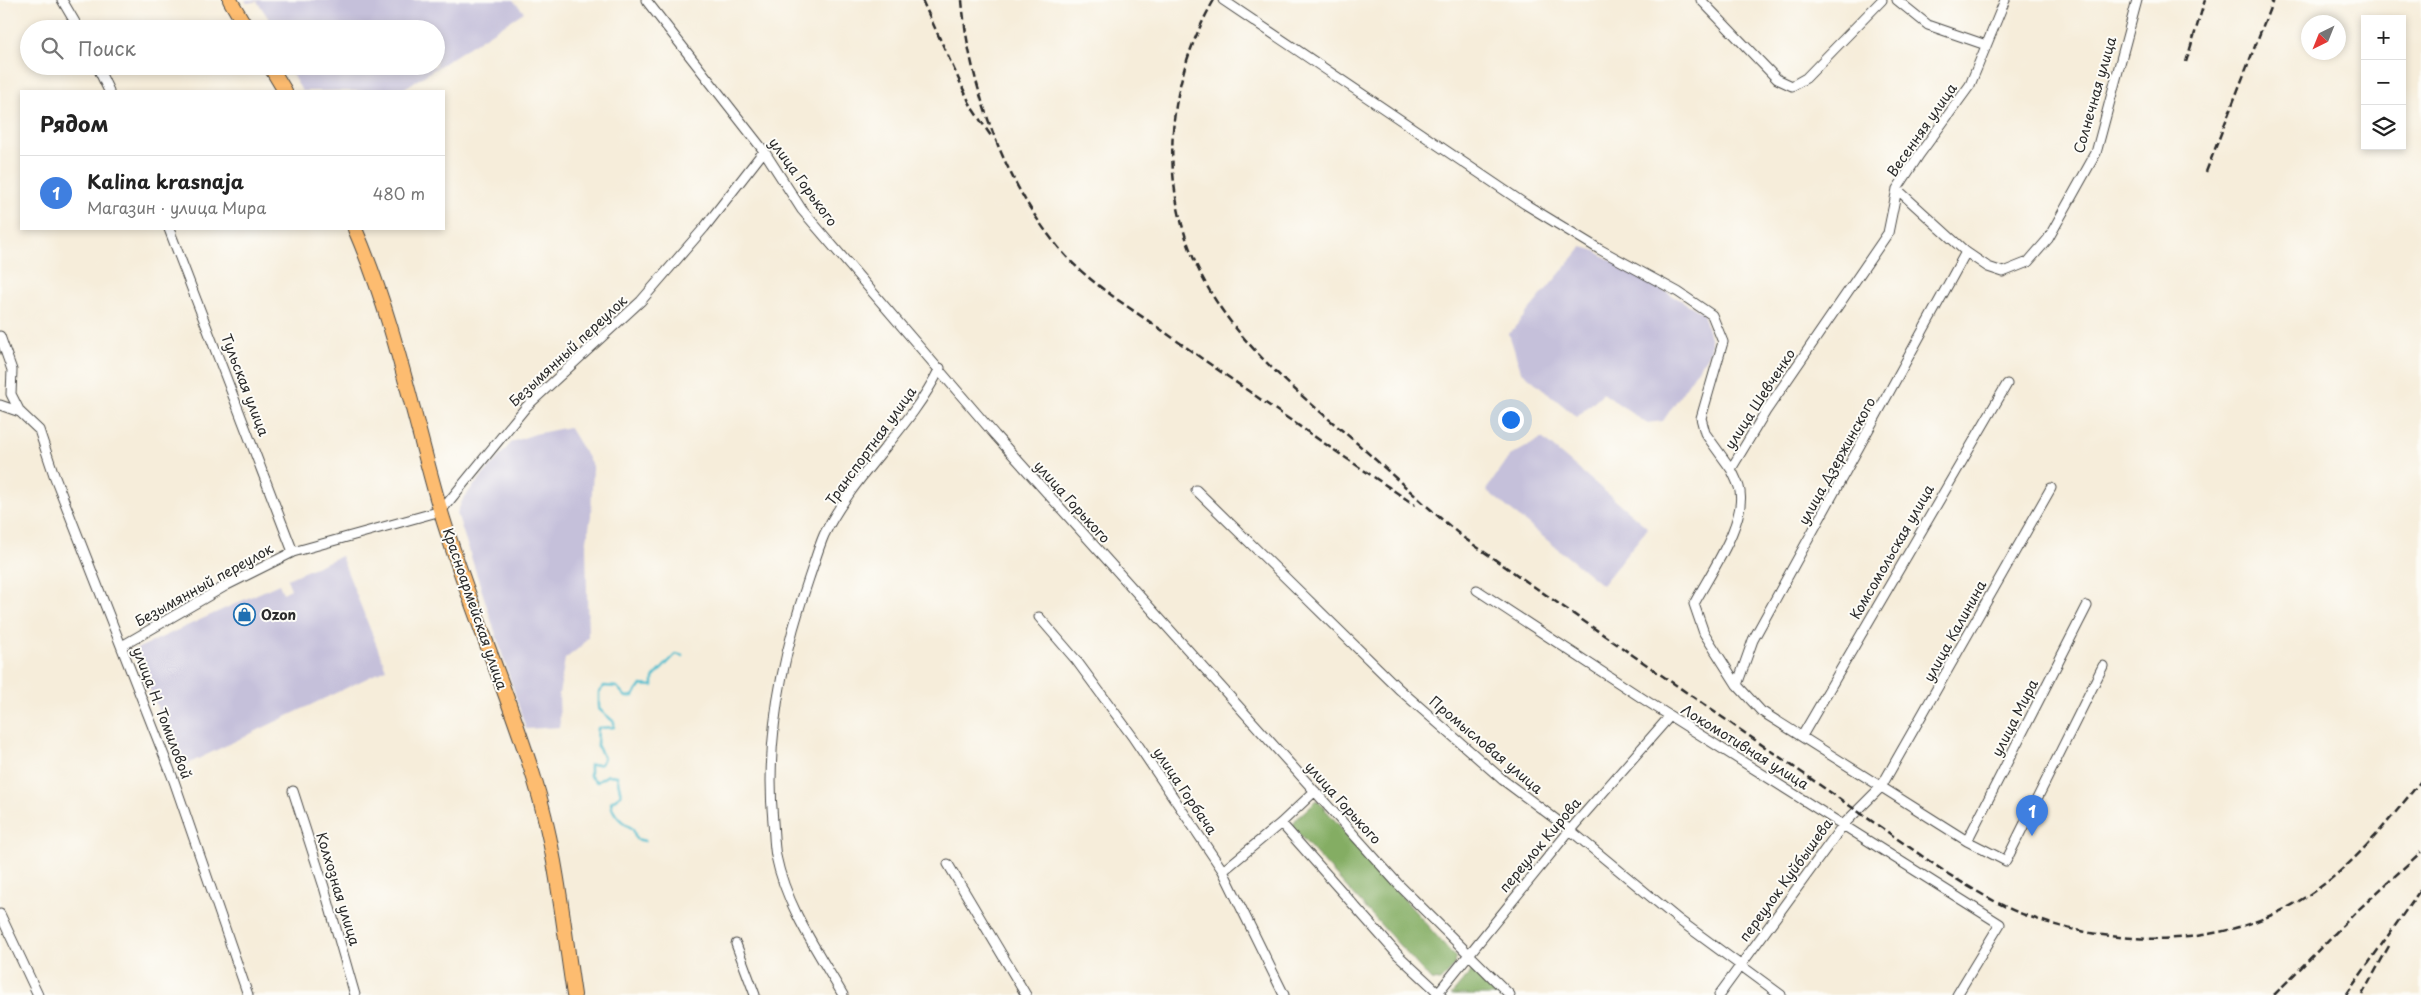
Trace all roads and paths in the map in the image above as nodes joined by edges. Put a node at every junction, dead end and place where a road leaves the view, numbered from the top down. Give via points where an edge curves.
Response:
1 (62, 0) edge
2 (230, 0) edge
3 (646, 0) edge
4 (1223, 0) edge
5 (1701, 0) edge
6 (1882, 0) edge
7 (1897, 0) edge
8 (2005, 0) edge
9 (2136, 0) edge
10 (74, 20) edge
11 (242, 20) edge
12 (1986, 45) junction
13 (101, 75) edge
14 (275, 75) edge
15 (109, 90) edge
16 (284, 90) edge
17 (764, 151) junction
18 (1897, 189) junction
19 (169, 230) edge
20 (355, 230) edge
21 (1966, 252) junction
22 (0, 336) edge
23 (940, 368) junction
24 (2007, 384) dead end
25 (0, 405) edge
26 (20, 412) junction
27 (1731, 469) junction
28 (2051, 488) dead end
29 (1196, 490) dead end
30 (441, 511) junction
31 (293, 552) junction
32 (1478, 590) dead end
33 (2087, 606) dead end
34 (1039, 617) dead end
35 (122, 646) junction
36 (2103, 666) dead end
37 (1737, 685) junction
38 (1670, 716) junction
39 (1802, 736) junction
40 (1881, 787) junction
41 (293, 791) dead end
42 (1315, 791) junction
43 (1281, 823) junction
44 (1843, 825) junction
45 (1570, 830) junction
46 (1967, 841) junction
47 (948, 864) dead end
48 (1223, 871) junction
49 (0, 914) edge
50 (736, 944) dead end
51 (1468, 955) junction
52 (1741, 965) junction
53 (1438, 994) edge
54 (38, 995) edge
55 (248, 995) edge
56 (355, 995) edge
57 (574, 995) edge
58 (755, 995) edge
59 (843, 995) edge
60 (1026, 995) edge
61 (1284, 995) edge
62 (1510, 995) edge
63 (1719, 995) edge
64 (1780, 995) edge
65 (1957, 995) edge

1 - 10 street
2 - 11 main road
3 - 17 street, улица Горького
4 - 27 street via 1525,204 1712,315 1723,342 1701,418 1705,433
5 - 6 street via 1777,79 1792,86 1806,78
7 - 12 street via 1928,25
8 - 12 street, Весенняя улица
9 - 21 street, Солнечная улица via 2096,153 2048,239 2028,262 2004,272 1988,267
12 - 18 street, Весенняя улица via 1970,85
13 - 15 street
14 - 16 main road
17 - 23 street, улица Горького via 802,210
17 - 30 street, Безымянный переулок via 641,301 526,407
18 - 21 street, Весенняя улица
18 - 27 street, улица Шевченко via 1888,233 1766,411
19 - 31 street, Тульская улица
20 - 30 main road, Красноармейская улица via 368,257 398,348
21 - 37 street, улица Дзержинского via 1754,640
22 - 26 street, улица Н. Томиловой via 12,370 11,394
23 - 42 street, улица Горького via 1001,442
23 - 59 street, Транспортная улица via 929,390 854,488 824,535 791,633 778,695 770,798 776,857 800,922
24 - 39 street, Комсомольская улица
25 - 26 street
26 - 35 street, улица Н. Томиловой via 39,430
27 - 37 street, улица Шевченко via 1740,488 1740,512 1694,604 1704,633
28 - 40 street, улица Калинина
29 - 45 street, Промысловая улица via 1399,689 1503,780
30 - 31 street, Безымянный переулок
30 - 57 main road, Красноармейская улица via 535,779 550,845
31 - 35 street, Безымянный переулок via 227,585
32 - 38 street, Локомотивная улица
33 - 46 street, улица Мира
34 - 48 street, улица Горбача via 1076,660 1127,730
35 - 55 street, улица Н. Томиловой via 174,781
36 - 46 street, улица Шевченко via 2006,862
37 - 39 street, улица Шевченко via 1761,711
38 - 44 street, Локомотивная улица
38 - 45 street, переулок Кирова
39 - 40 street, улица Шевченко
40 - 44 street, переулок Куйбышева
40 - 46 street, улица Шевченко
41 - 56 street, Колхозная улица
42 - 43 street
42 - 51 street, улица Горького via 1398,884
43 - 48 street
43 - 53 street via 1398,955
44 - 52 street, переулок Куйбышева
44 - 65 street, Локомотивная улица via 2000,924
45 - 51 street, переулок Кирова
45 - 52 street, Промысловая улица via 1679,920
47 - 60 street
48 - 61 street, улица Горбача
49 - 54 street
50 - 58 street
51 - 53 street, переулок Кирова
51 - 62 street, улица Горького
52 - 63 street, переулок Куйбышева
52 - 64 street, Промысловая улица

